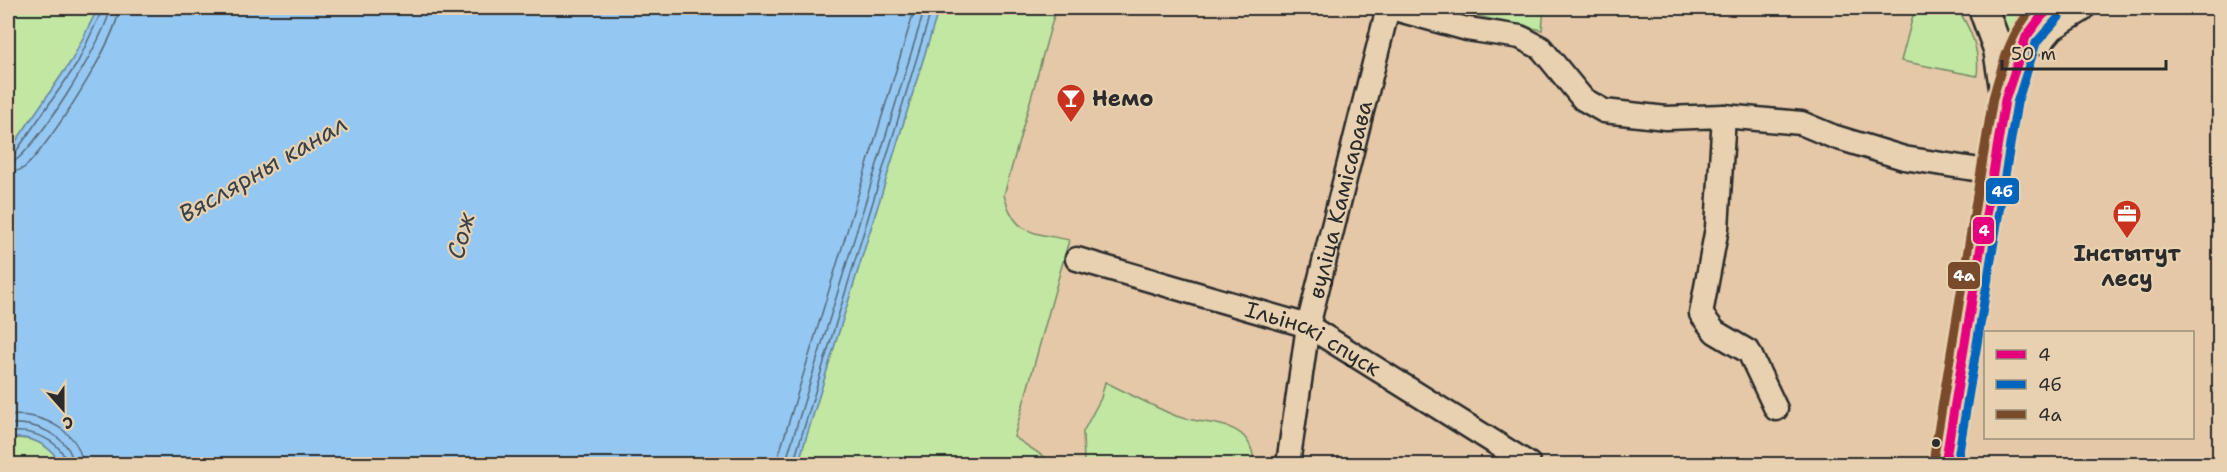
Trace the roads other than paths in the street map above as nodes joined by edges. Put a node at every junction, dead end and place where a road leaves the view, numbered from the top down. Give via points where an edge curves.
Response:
1 (1390, 8) edge
2 (1983, 8) edge
3 (2051, 8) edge
4 (2080, 8) edge
5 (2016, 65) junction
6 (2005, 99) junction
7 (1724, 116) junction
8 (1993, 172) junction
9 (1077, 259) dead end
10 (1308, 326) junction
11 (1776, 409) dead end
12 (1288, 465) edge
13 (1529, 465) edge
14 (1945, 465) edge

1 - 7 street via 1467,29 1520,37 1541,48 1583,99 1604,111 1666,118
1 - 10 street, вуліца Камісарава
2 - 6 main road via 2002,67
3 - 5 main road via 2031,27 2020,45
4 - 5 main road via 2051,26
5 - 6 main road
6 - 8 main road
7 - 8 street via 1801,123 1904,158
7 - 11 street via 1717,228 1701,314 1715,332 1749,351
8 - 14 main road
9 - 10 street, Ільінскі спуск
10 - 12 street, вуліца Камісарава
10 - 13 street, Ільінскі спуск

